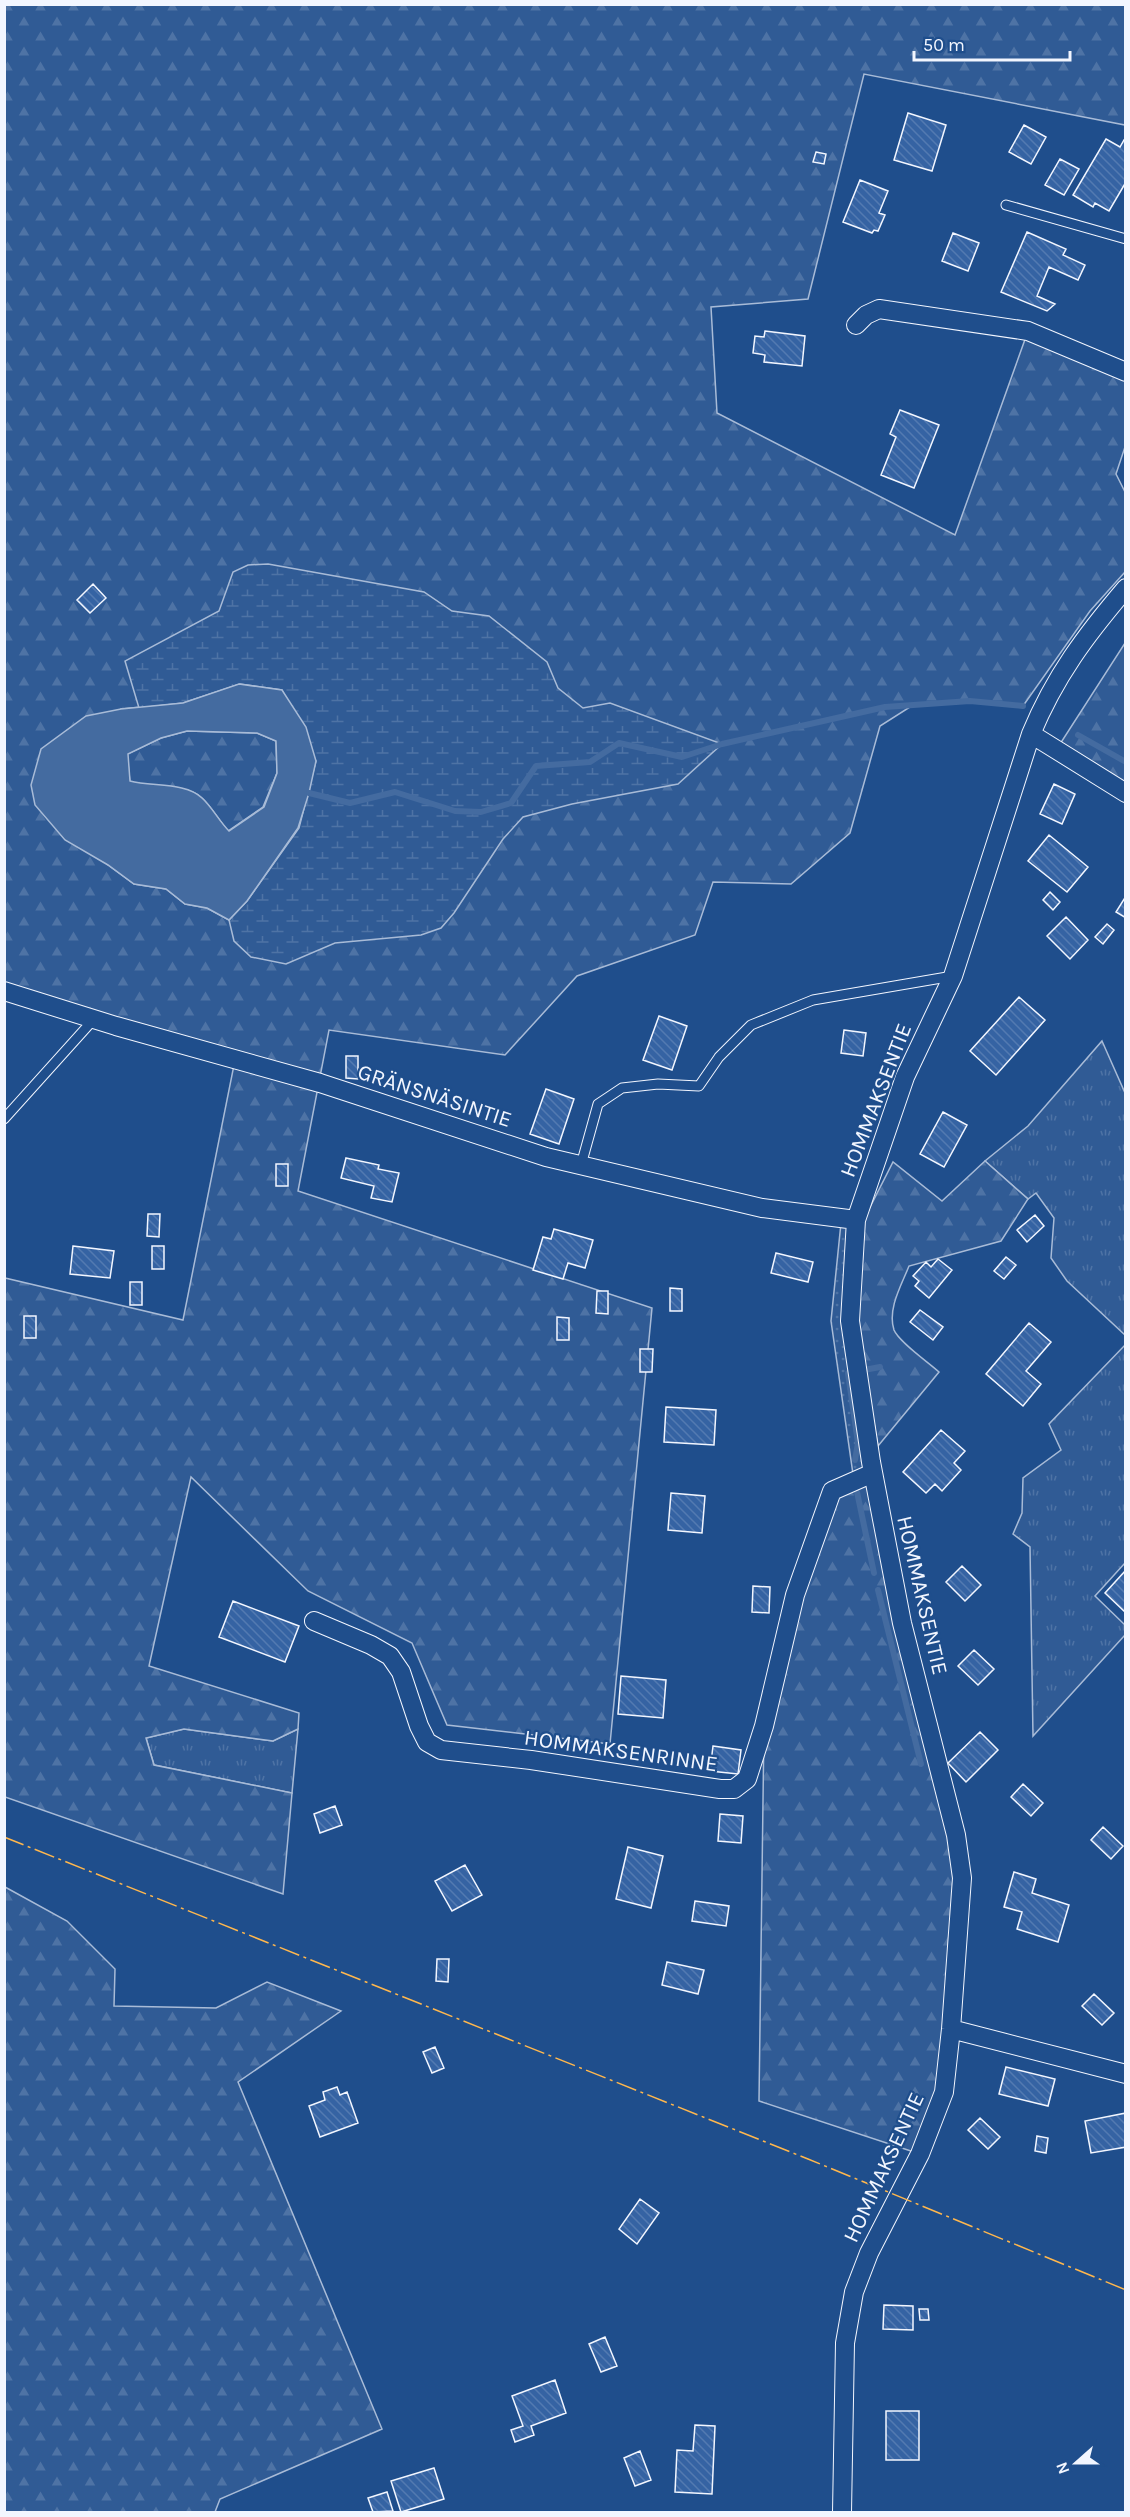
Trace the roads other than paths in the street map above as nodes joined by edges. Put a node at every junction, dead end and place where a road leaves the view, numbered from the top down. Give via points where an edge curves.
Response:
1 (1006, 205) dead end
2 (1125, 239) edge
3 (856, 326) dead end
4 (1125, 372) edge
5 (1125, 588) edge
6 (1031, 734) junction
7 (1125, 793) edge
8 (953, 976) junction
9 (4, 991) edge
10 (94, 1019) junction
11 (4, 1119) edge
12 (581, 1166) junction
13 (856, 1220) junction
14 (873, 1473) junction
15 (314, 1621) dead end
16 (951, 2029) junction
17 (1125, 2074) edge
18 (842, 2512) edge

1 - 2 lane
3 - 4 street via 879,309 1028,331
5 - 6 street, HOMMAKSENTIE via 1083,638 1045,698
6 - 7 street
6 - 8 street, HOMMAKSENTIE
8 - 12 lane via 813,1000 751,1025 699,1086 658,1084 621,1088 598,1104
8 - 13 street, HOMMAKSENTIE via 905,1077
9 - 10 street, GRÄNSNÄSINTIE
10 - 11 lane
10 - 12 street, GRÄNSNÄSINTIE via 320,1083
12 - 13 street, GRÄNSNÄSINTIE via 762,1208
13 - 14 street, HOMMAKSENTIE via 850,1321
14 - 15 street, HOMMAKSENRINNE via 832,1491 795,1595 764,1726 747,1779 734,1789 441,1750 427,1742 401,1672 390,1656
14 - 16 street, HOMMAKSENTIE via 892,1573 956,1835 962,1878
16 - 17 street
16 - 18 street, HOMMAKSENTIE via 944,2092 920,2154 854,2292 845,2343

